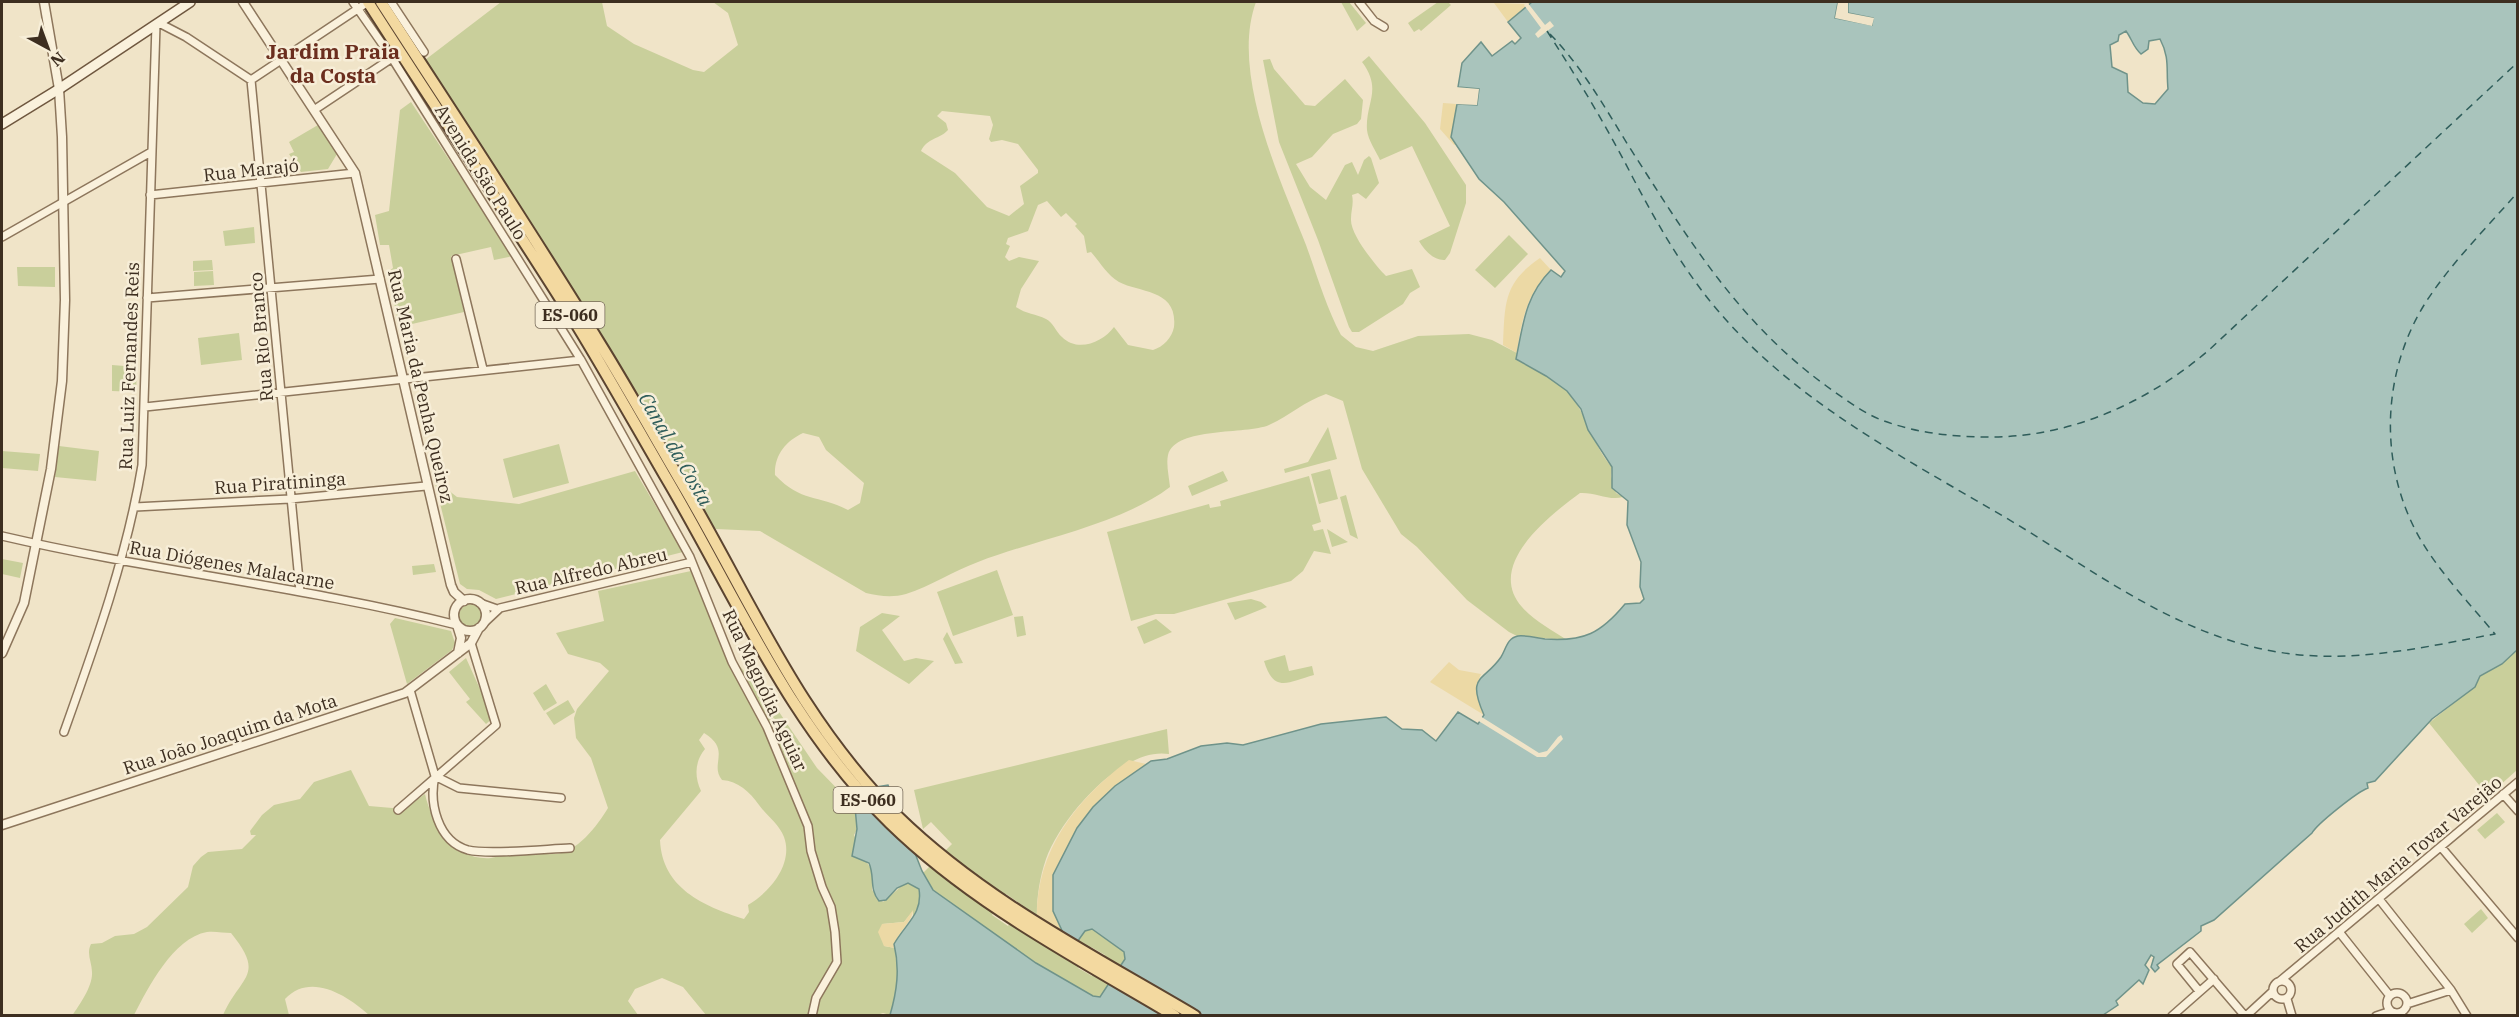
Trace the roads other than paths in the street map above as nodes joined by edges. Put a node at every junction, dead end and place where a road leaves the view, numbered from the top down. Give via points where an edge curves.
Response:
1 (44, 2) edge
2 (190, 2) edge
3 (243, 2) edge
4 (368, 2) edge
5 (381, 2) edge
6 (391, 2) edge
7 (1359, 2) edge
8 (355, 5) edge
9 (158, 24) junction
10 (1384, 27) dead end
11 (424, 52) dead end
12 (392, 58) junction
13 (281, 61) junction
14 (251, 80) junction
15 (59, 89) junction
16 (314, 110) junction
17 (2, 124) edge
18 (151, 152) junction
19 (355, 173) junction
20 (262, 185) junction
21 (150, 195) junction
22 (64, 202) junction
23 (2, 237) edge
24 (456, 259) dead end
25 (380, 279) junction
26 (272, 286) junction
27 (147, 298) junction
28 (581, 360) junction
29 (483, 369) junction
30 (404, 377) junction
31 (280, 394) junction
32 (145, 407) junction
33 (426, 486) junction
34 (290, 499) junction
35 (135, 507) junction
36 (2, 536) edge
37 (37, 544) junction
38 (119, 561) junction
39 (692, 562) junction
40 (300, 591) junction
41 (464, 601) junction
42 (480, 603) junction
43 (497, 609) junction
44 (457, 625) junction
45 (482, 626) junction
46 (471, 643) junction
47 (2, 653) edge
48 (458, 653) junction
49 (411, 690) junction
50 (64, 732) dead end
51 (435, 776) junction
52 (2517, 782) edge
53 (2503, 794) junction
54 (561, 798) dead end
55 (398, 810) dead end
56 (2517, 811) edge
57 (2, 825) edge
58 (2441, 847) junction
59 (570, 848) dead end
60 (2379, 899) junction
61 (2340, 933) junction
62 (2517, 938) edge
63 (2297, 969) junction
64 (2214, 979) junction
65 (2280, 981) junction
66 (2292, 989) junction
67 (2451, 990) junction
68 (2199, 991) junction
69 (2272, 992) junction
70 (2390, 996) junction
71 (2287, 999) junction
72 (2407, 1004) junction
73 (2391, 1011) junction
74 (812, 1016) edge
75 (1175, 1016) edge
76 (1195, 1016) edge
77 (2172, 1016) edge
78 (2245, 1016) edge
79 (2292, 1016) edge
80 (2376, 1016) edge
81 (2467, 1016) edge

1 - 15 street
2 - 9 main road
3 - 13 street, Rua Maria da Penha Queiroz
4 - 8 street
4 - 75 main road, ES-060 via 576,324 675,493 775,676 834,761 905,837 968,890
5 - 76 main road, ES-060 via 597,338 784,670 842,754 897,815 974,882
6 - 11 street
7 - 10 street
8 - 12 street, Avenida São Paulo
8 - 13 street
9 - 14 street
9 - 15 main road
9 - 18 street, Rua Luiz Fernandes Reis
12 - 16 street
12 - 28 street, Avenida São Paulo
13 - 14 street
13 - 16 street, Rua Maria da Penha Queiroz
14 - 20 street, Rua Rio Branco
15 - 17 main road
15 - 22 street
16 - 19 street, Rua Maria da Penha Queiroz
18 - 21 street, Rua Luiz Fernandes Reis
18 - 22 street
19 - 20 street, Rua Marajó
19 - 25 street, Rua Maria da Penha Queiroz
20 - 21 street, Rua Marajó
20 - 26 street, Rua Rio Branco
21 - 27 street, Rua Luiz Fernandes Reis
22 - 23 street
22 - 37 street via 62,381
24 - 29 street
25 - 26 street
25 - 30 street, Rua Maria da Penha Queiroz
26 - 27 street
26 - 31 street, Rua Rio Branco
27 - 32 street, Rua Luiz Fernandes Reis
28 - 29 street
28 - 39 street, Rua Magnólia Aguiar
29 - 30 street
30 - 31 street
30 - 33 street, Rua Maria da Penha Queiroz
31 - 32 street
31 - 34 street, Rua Rio Branco
32 - 35 street, Rua Luiz Fernandes Reis
33 - 34 street, Rua Piratininga
33 - 41 street, Rua Maria da Penha Queiroz via 454,592
34 - 35 street, Rua Piratininga
34 - 40 street, Rua Rio Branco
35 - 38 street, Rua Luiz Fernandes Reis
36 - 37 street, Rua Diógenes Malacarne
37 - 38 street, Rua Diógenes Malacarne
37 - 47 street via 24,603
38 - 40 street, Rua Diógenes Malacarne
38 - 50 street, Rua Luiz Fernandes Reis
39 - 43 street, Rua Alfredo Abreu
39 - 74 street, Rua Magnólia Aguiar via 732,662 786,769 808,826 818,874 831,907 837,962 816,998
40 - 44 street, Rua Diógenes Malacarne
41 - 42 street
41 - 44 street via 454,613
42 - 43 street, Rua Alfredo Abreu
42 - 45 street via 486,612
43 - 45 street, Rua Alfredo Abreu
44 - 45 street via 469,632
44 - 48 street via 461,638
45 - 46 street
46 - 48 street
46 - 51 street via 496,720 493,729
48 - 49 street, Rua João Joaquim da Mota
49 - 51 street
49 - 57 street, Rua João Joaquim da Mota
51 - 54 street via 459,788
51 - 55 street
51 - 59 street via 434,808 443,829 458,845 477,851
52 - 53 street, Rua Judith Maria Tovar Varejão
53 - 56 street
53 - 58 street, Rua Judith Maria Tovar Varejão
58 - 60 street, Rua Judith Maria Tovar Varejão
58 - 62 street
60 - 61 street, Rua Judith Maria Tovar Varejão
60 - 67 street
61 - 63 street, Rua Judith Maria Tovar Varejão
61 - 70 street
63 - 65 street, Rua Judith Maria Tovar Varejão
63 - 66 street, Rua Judith Maria Tovar Varejão
64 - 68 street
64 - 68 street via 2190,952 2177,964
64 - 78 street
65 - 66 street via 2289,983
65 - 69 street
66 - 71 street
67 - 72 street
67 - 81 street
68 - 77 street
69 - 71 street via 2277,998
69 - 78 street
70 - 72 street via 2401,994
70 - 73 street
71 - 79 street
72 - 73 street via 2399,1012
73 - 80 street

